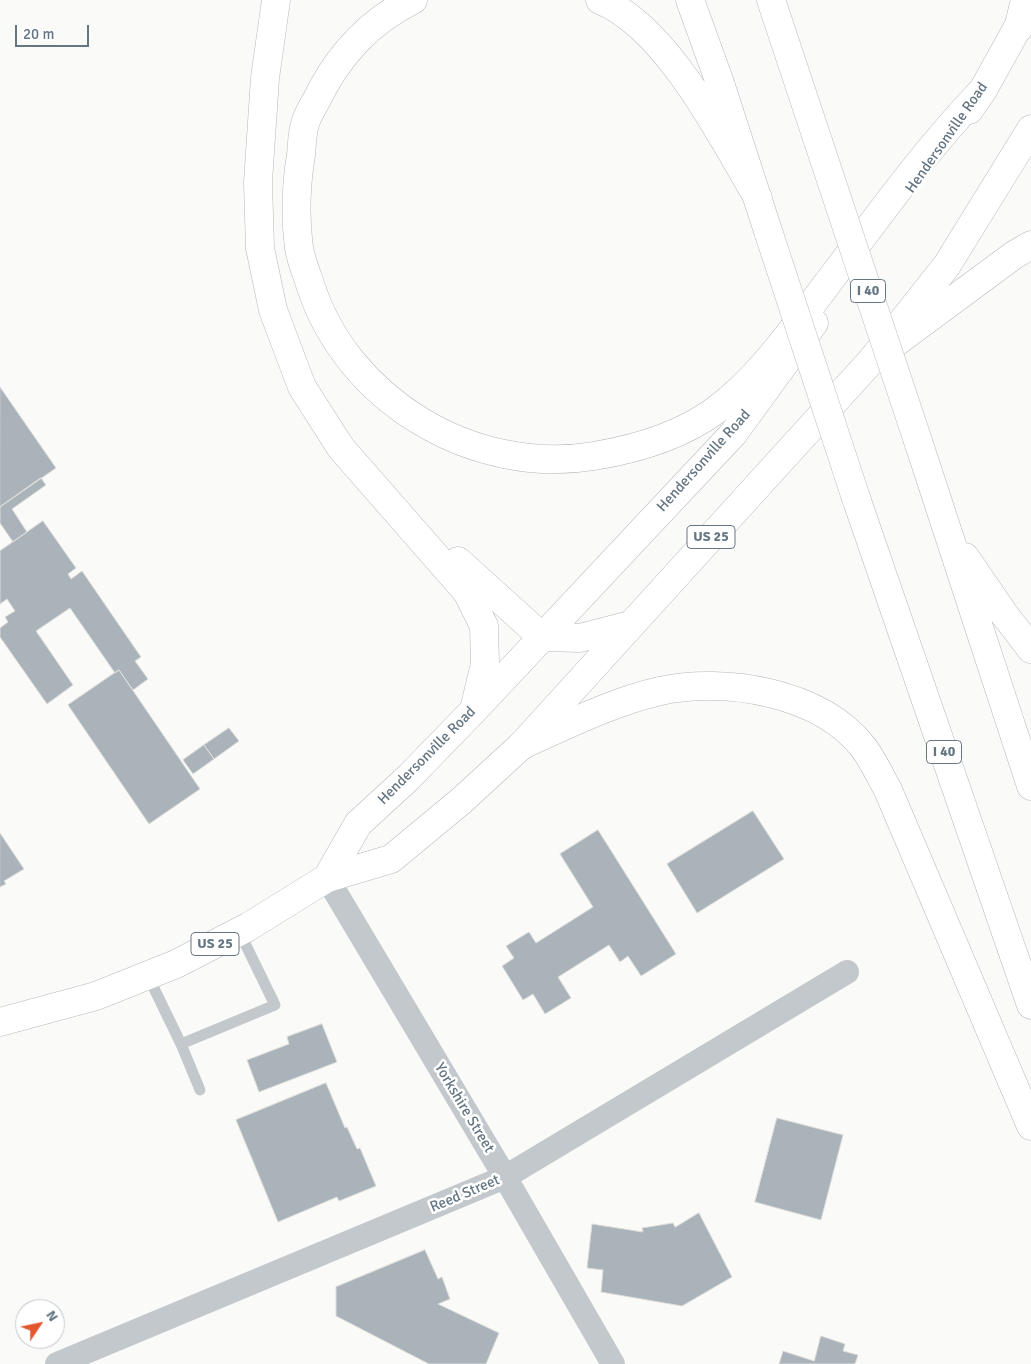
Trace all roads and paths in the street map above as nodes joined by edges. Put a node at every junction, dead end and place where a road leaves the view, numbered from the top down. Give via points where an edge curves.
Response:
1 (276, 0) edge
2 (413, 0) edge
3 (600, 0) edge
4 (690, 0) edge
5 (1025, 0) edge
6 (1031, 3) edge
7 (774, 7) edge
8 (1018, 29) junction
9 (983, 90) junction
10 (1031, 129) edge
11 (758, 198) junction
12 (1031, 245) edge
13 (872, 360) junction
14 (400, 515) junction
15 (947, 529) junction
16 (630, 625) junction
17 (542, 637) junction
18 (1031, 649) edge
19 (474, 710) junction
20 (522, 745) junction
21 (1031, 786) edge
22 (327, 878) junction
23 (239, 931) junction
24 (847, 972) dead end
25 (148, 976) junction
26 (1031, 1005) edge
27 (0, 1022) edge
28 (180, 1044) junction
29 (200, 1090) dead end
30 (1031, 1126) edge
31 (505, 1177) junction
32 (57, 1364) edge
33 (613, 1364) edge

1 - 14 main road via 265,78 258,182 260,248 273,310 302,387 342,448
2 - 9 main road via 396,8 355,40 329,74 305,123 297,182 299,249 318,310 349,358 390,402 444,435 500,454 565,461 635,449 716,410 752,377 790,334 929,150
3 - 11 main road via 611,4 649,34 714,124
4 - 11 main road, I 40
5 - 8 main road
6 - 8 main road, Hendersonville Road / US 25
7 - 15 main road, I 40, bridge
8 - 9 main road, Hendersonville Road / US 25
9 - 17 main road, Hendersonville Road / US 25 via 733,434
10 - 13 main road, Hendersonville Road / US 25 via 947,265
11 - 26 main road, I 40, bridge via 856,498
12 - 13 main road
13 - 16 main road, Hendersonville Road / US 25
14 - 17 main road via 456,558
14 - 19 main road via 467,592 484,626 486,664
15 - 18 main road
15 - 21 main road, I 40
16 - 17 main road via 580,638
16 - 20 main road, Hendersonville Road / US 25
17 - 19 main road, Hendersonville Road / US 25
19 - 22 main road, Hendersonville Road / US 25 via 358,824
20 - 22 main road, Hendersonville Road / US 25 via 391,859
20 - 30 main road via 597,712 661,691 721,686 776,693 828,714 863,747 888,790
22 - 23 main road, Hendersonville Road / US 25
22 - 31 street, Yorkshire Street
23 - 25 main road, Hendersonville Road / US 25
23 - 28 lane via 274,1005
24 - 31 street, Reed Street
25 - 27 main road, Hendersonville Road / US 25 via 96,996
25 - 28 lane
28 - 29 lane
31 - 32 street, Reed Street
31 - 33 street, Yorkshire Street

